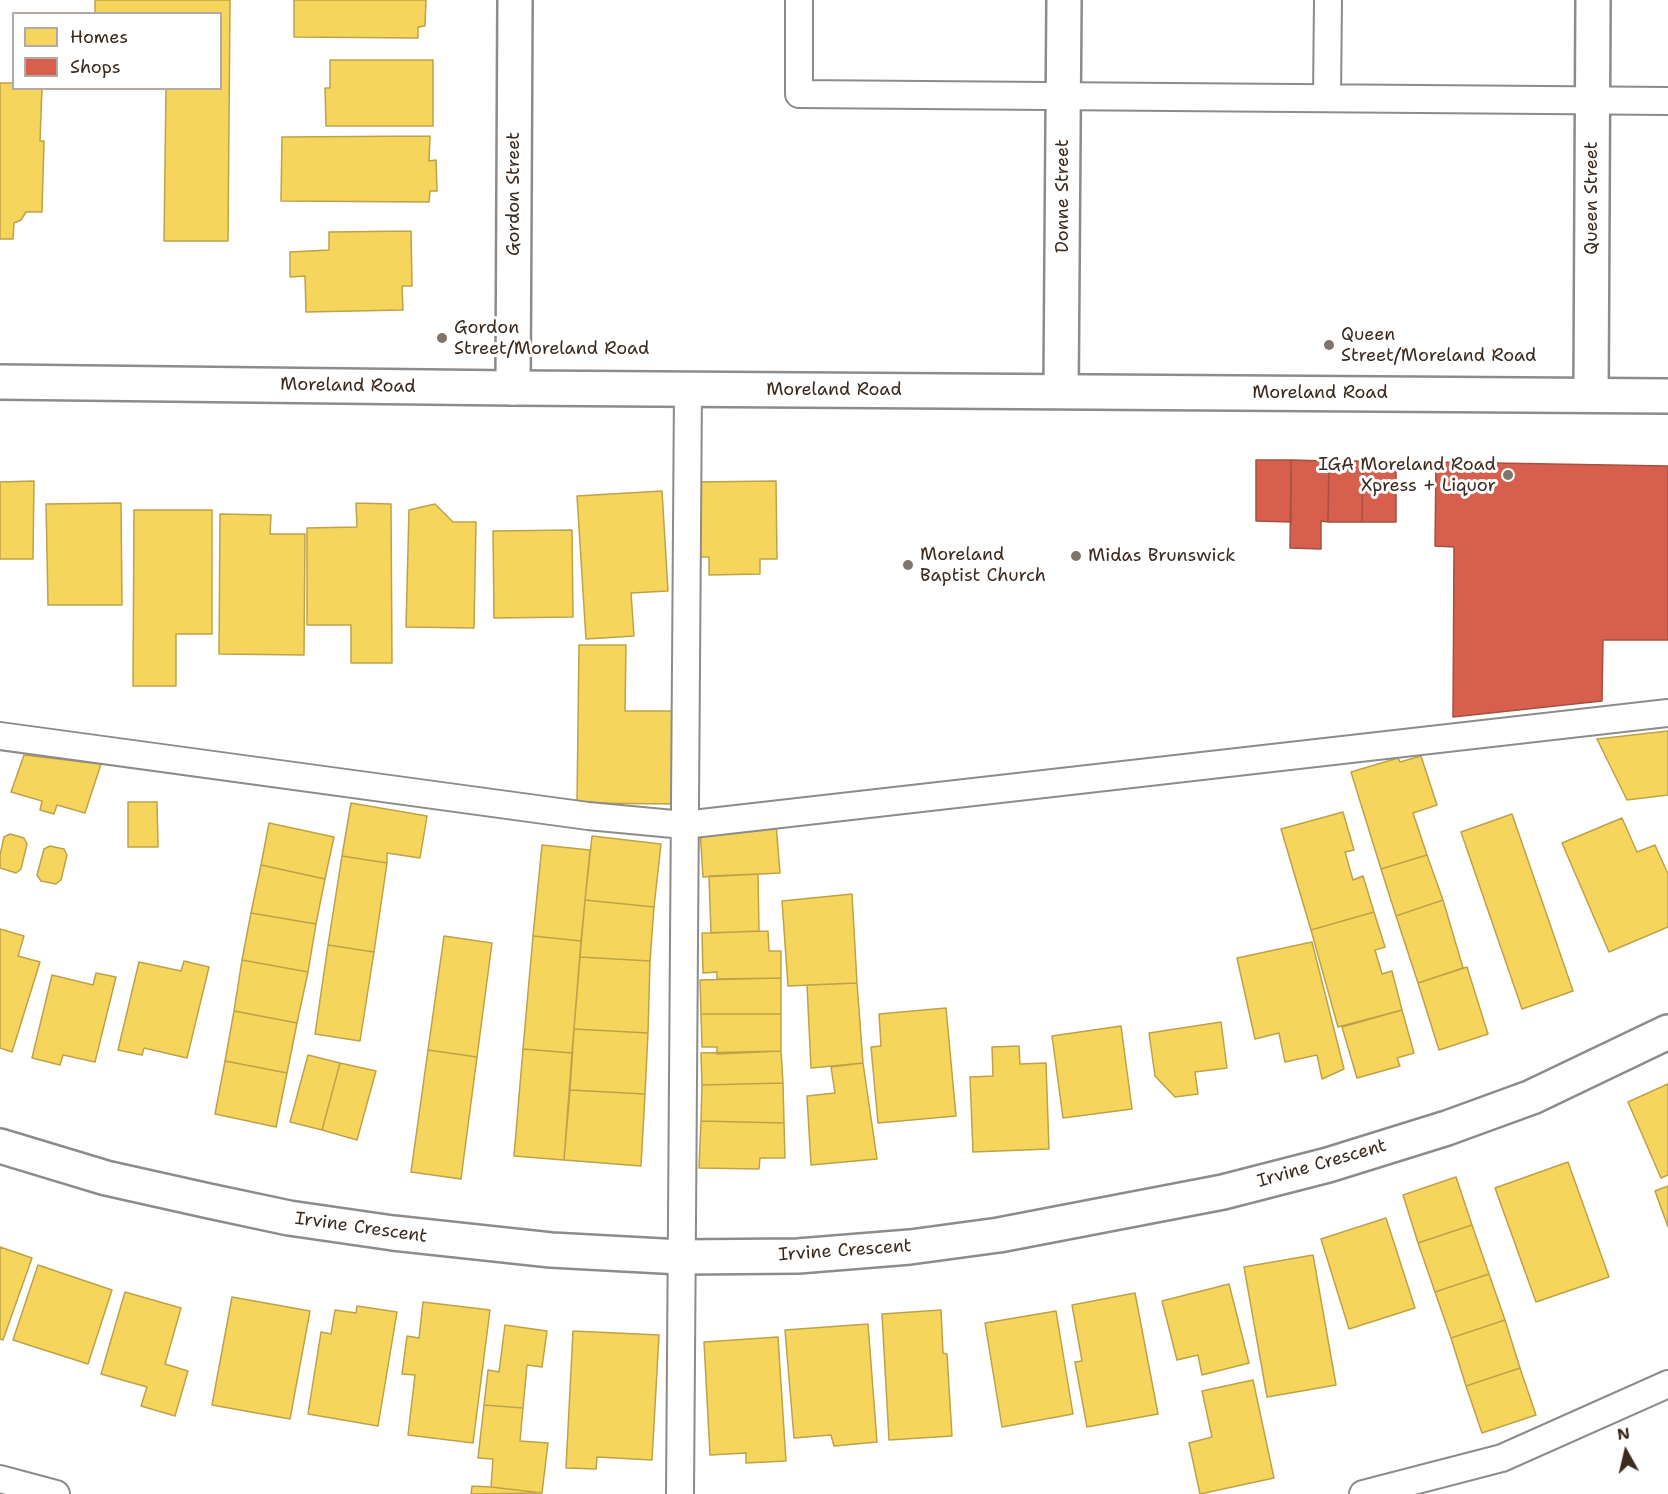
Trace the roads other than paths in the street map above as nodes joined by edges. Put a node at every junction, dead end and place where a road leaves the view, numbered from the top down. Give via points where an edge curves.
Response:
1 (516, 0) edge
2 (800, 0) edge
3 (1064, 0) edge
4 (1328, 0) edge
5 (1593, 0) edge
6 (1063, 95) junction
7 (1327, 98) junction
8 (1592, 100) junction
9 (1668, 101) edge
10 (0, 382) edge
11 (513, 388) junction
12 (688, 389) junction
13 (1061, 391) junction
14 (1591, 395) junction
15 (1668, 396) edge
16 (1668, 713) edge
17 (0, 736) edge
18 (684, 825) junction
19 (1668, 1032) edge
20 (0, 1146) edge
21 (681, 1257) junction
22 (1668, 1384) edge
23 (0, 1479) edge
24 (56, 1494) edge
25 (680, 1494) edge
26 (1364, 1494) edge

1 - 11 street, Gordon Street
2 - 6 lane via 799,94
3 - 6 street, Donne Street
4 - 7 lane
5 - 8 street, Queen Street
6 - 7 lane
6 - 13 street, Donne Street
7 - 8 lane
8 - 9 lane
8 - 14 street, Queen Street
10 - 11 street, Moreland Road
11 - 12 street, Moreland Road
12 - 13 street, Moreland Road
12 - 18 lane
13 - 14 street, Moreland Road
14 - 15 street, Moreland Road
16 - 18 lane
17 - 18 lane via 576,815
18 - 21 lane
19 - 21 street, Irvine Crescent via 1532,1097 1458,1124 1328,1165 1223,1192 1021,1231 910,1247 798,1256
20 - 21 street, Irvine Crescent via 106,1178 289,1218 550,1250
21 - 25 lane
22 - 26 lane via 1502,1458
23 - 24 lane

